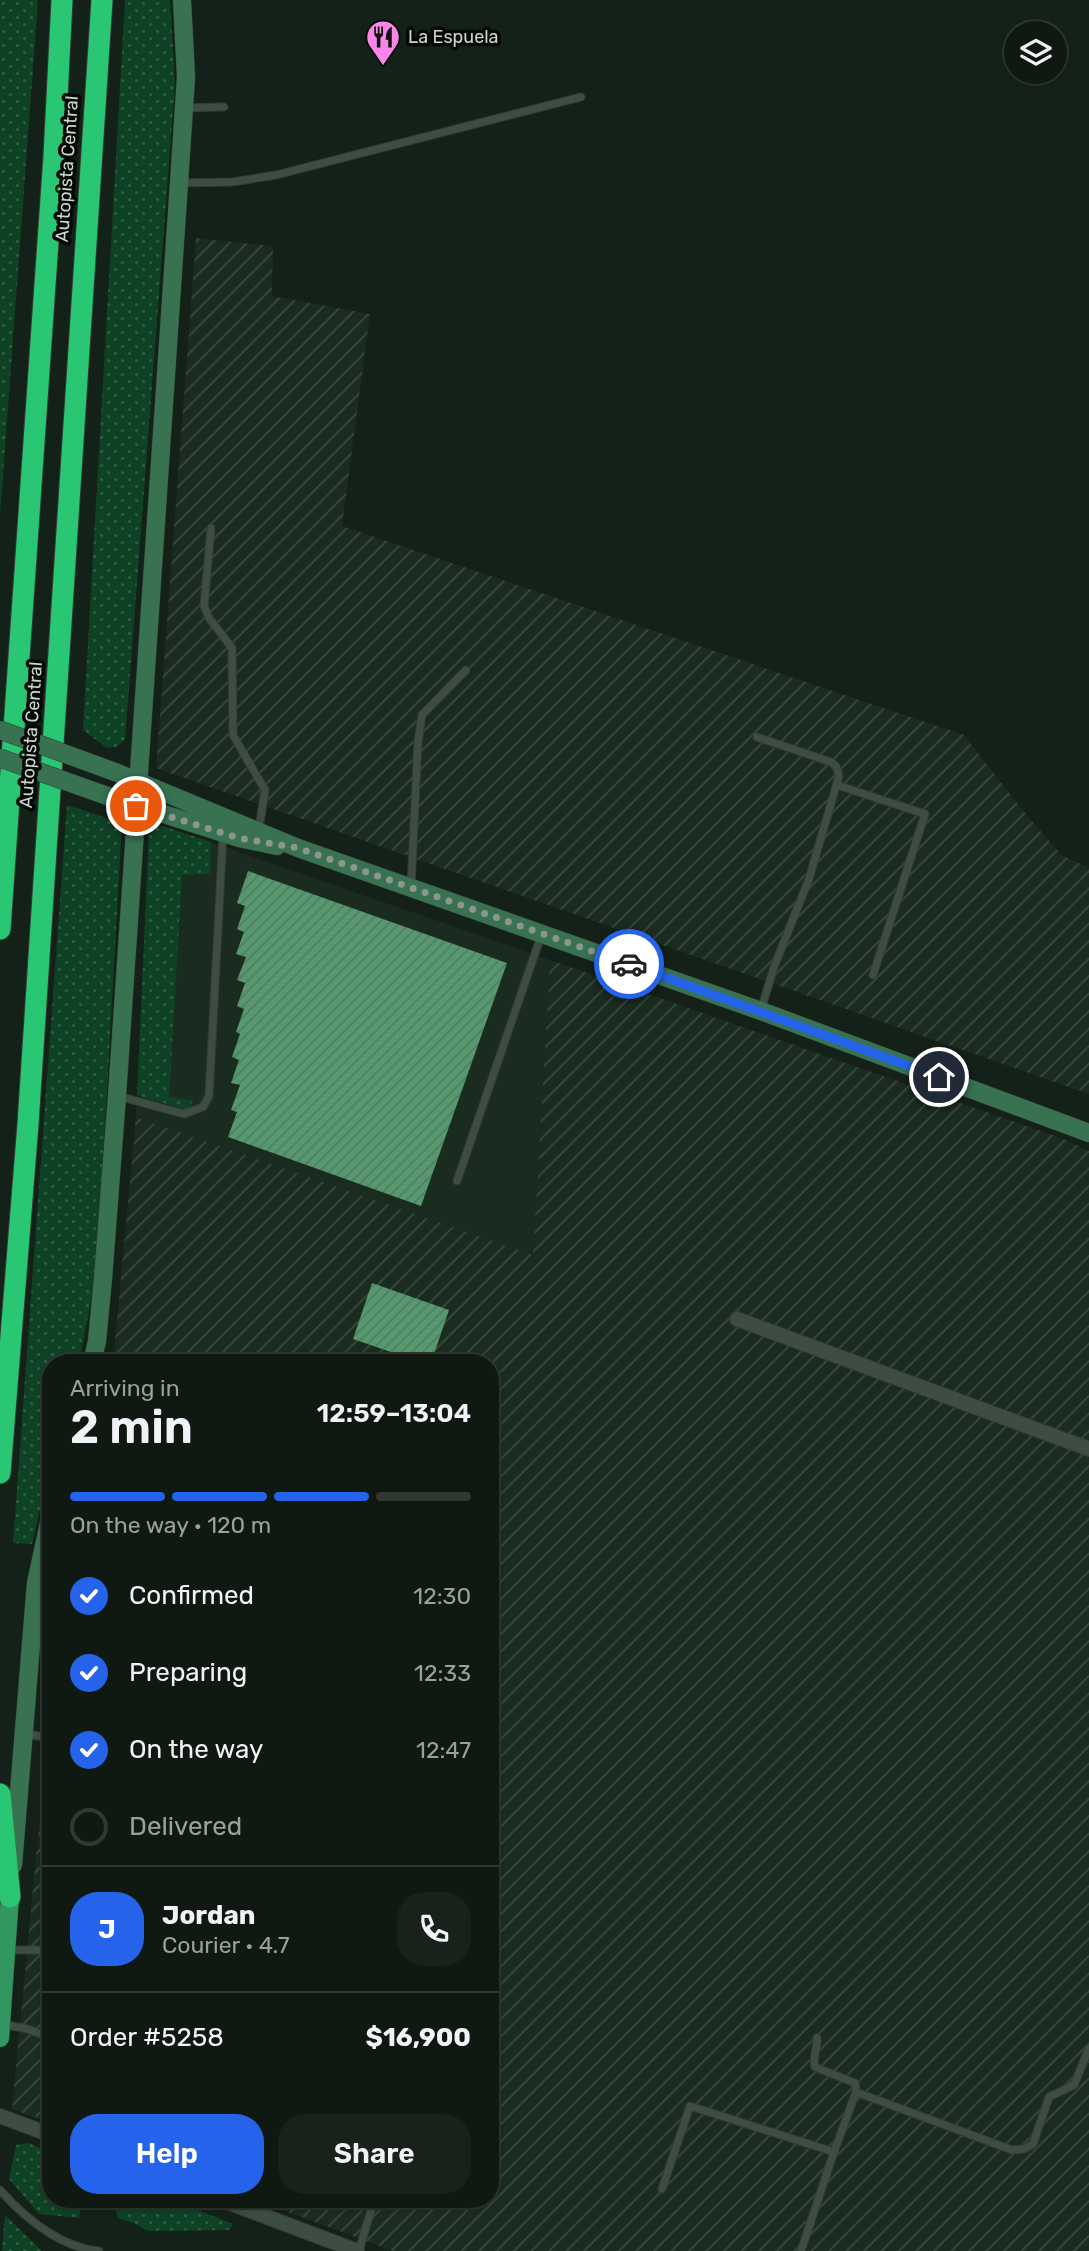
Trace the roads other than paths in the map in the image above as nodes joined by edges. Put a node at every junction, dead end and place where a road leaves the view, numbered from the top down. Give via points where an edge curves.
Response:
1 (62, 0) edge
2 (102, 0) edge
3 (182, 0) edge
4 (581, 97) dead end
5 (224, 107) dead end
6 (184, 108) junction
7 (179, 183) junction
8 (211, 528) dead end
9 (466, 670) dead end
10 (0, 730) edge
11 (757, 737) dead end
12 (0, 758) edge
13 (138, 782) junction
14 (837, 785) junction
15 (136, 806) junction
16 (259, 830) junction
17 (223, 833) junction
18 (298, 848) junction
19 (411, 887) junction
20 (0, 929) edge
21 (541, 933) junction
22 (873, 975) dead end
23 (761, 1011) junction
24 (117, 1096) junction
25 (1089, 1133) edge
26 (457, 1181) dead end
27 (737, 1319) dead end
28 (94, 1354) edge
29 (1089, 1449) edge
30 (0, 1473) edge
31 (42, 1571) edge
32 (25, 1734) junction
33 (42, 1737) edge
34 (0, 1794) edge
35 (10, 1897) junction
36 (6, 1950) junction
37 (42, 1952) edge
38 (1, 2031) edge
39 (42, 2034) edge
40 (817, 2038) dead end
41 (1089, 2048) edge
42 (856, 2092) junction
43 (0, 2116) edge
44 (42, 2132) edge
45 (834, 2152) junction
46 (662, 2189) dead end
47 (0, 2190) edge
48 (243, 2208) edge
49 (371, 2208) edge
50 (91, 2251) edge
51 (99, 2251) edge
52 (358, 2251) edge
53 (802, 2251) edge

1 - 20 highway, Autopista Central
2 - 30 highway, Autopista Central via 30,1096
3 - 6 main road
4 - 7 lane via 276,175
5 - 6 lane
6 - 7 main road
7 - 13 main road
8 - 16 lane via 204,606 232,648 233,735 265,790
9 - 19 lane via 422,715
10 - 13 main road, bridge
11 - 14 lane via 831,762 839,772
12 - 15 main road, bridge
13 - 15 main road
13 - 16 main road
14 - 22 lane via 925,814
14 - 23 lane
15 - 17 main road
15 - 24 main road
16 - 18 main road
17 - 18 main road
17 - 24 lane via 209,1096 199,1110 184,1114
18 - 19 main road
19 - 21 main road
21 - 23 main road
21 - 26 lane
23 - 25 main road
24 - 28 main road
27 - 29 street
31 - 32 main road
32 - 33 lane
32 - 35 main road
34 - 35 highway
35 - 36 main road
36 - 37 lane
36 - 38 main road
38 - 39 lane via 28,2029
40 - 42 lane via 815,2067 855,2083
41 - 42 lane via 1074,2085 1049,2097 1033,2144 1024,2149 1012,2150
42 - 45 lane
43 - 44 street
45 - 46 lane via 690,2106
45 - 53 lane
47 - 50 lane via 47,2232
48 - 52 street
49 - 52 lane
50 - 51 lane

